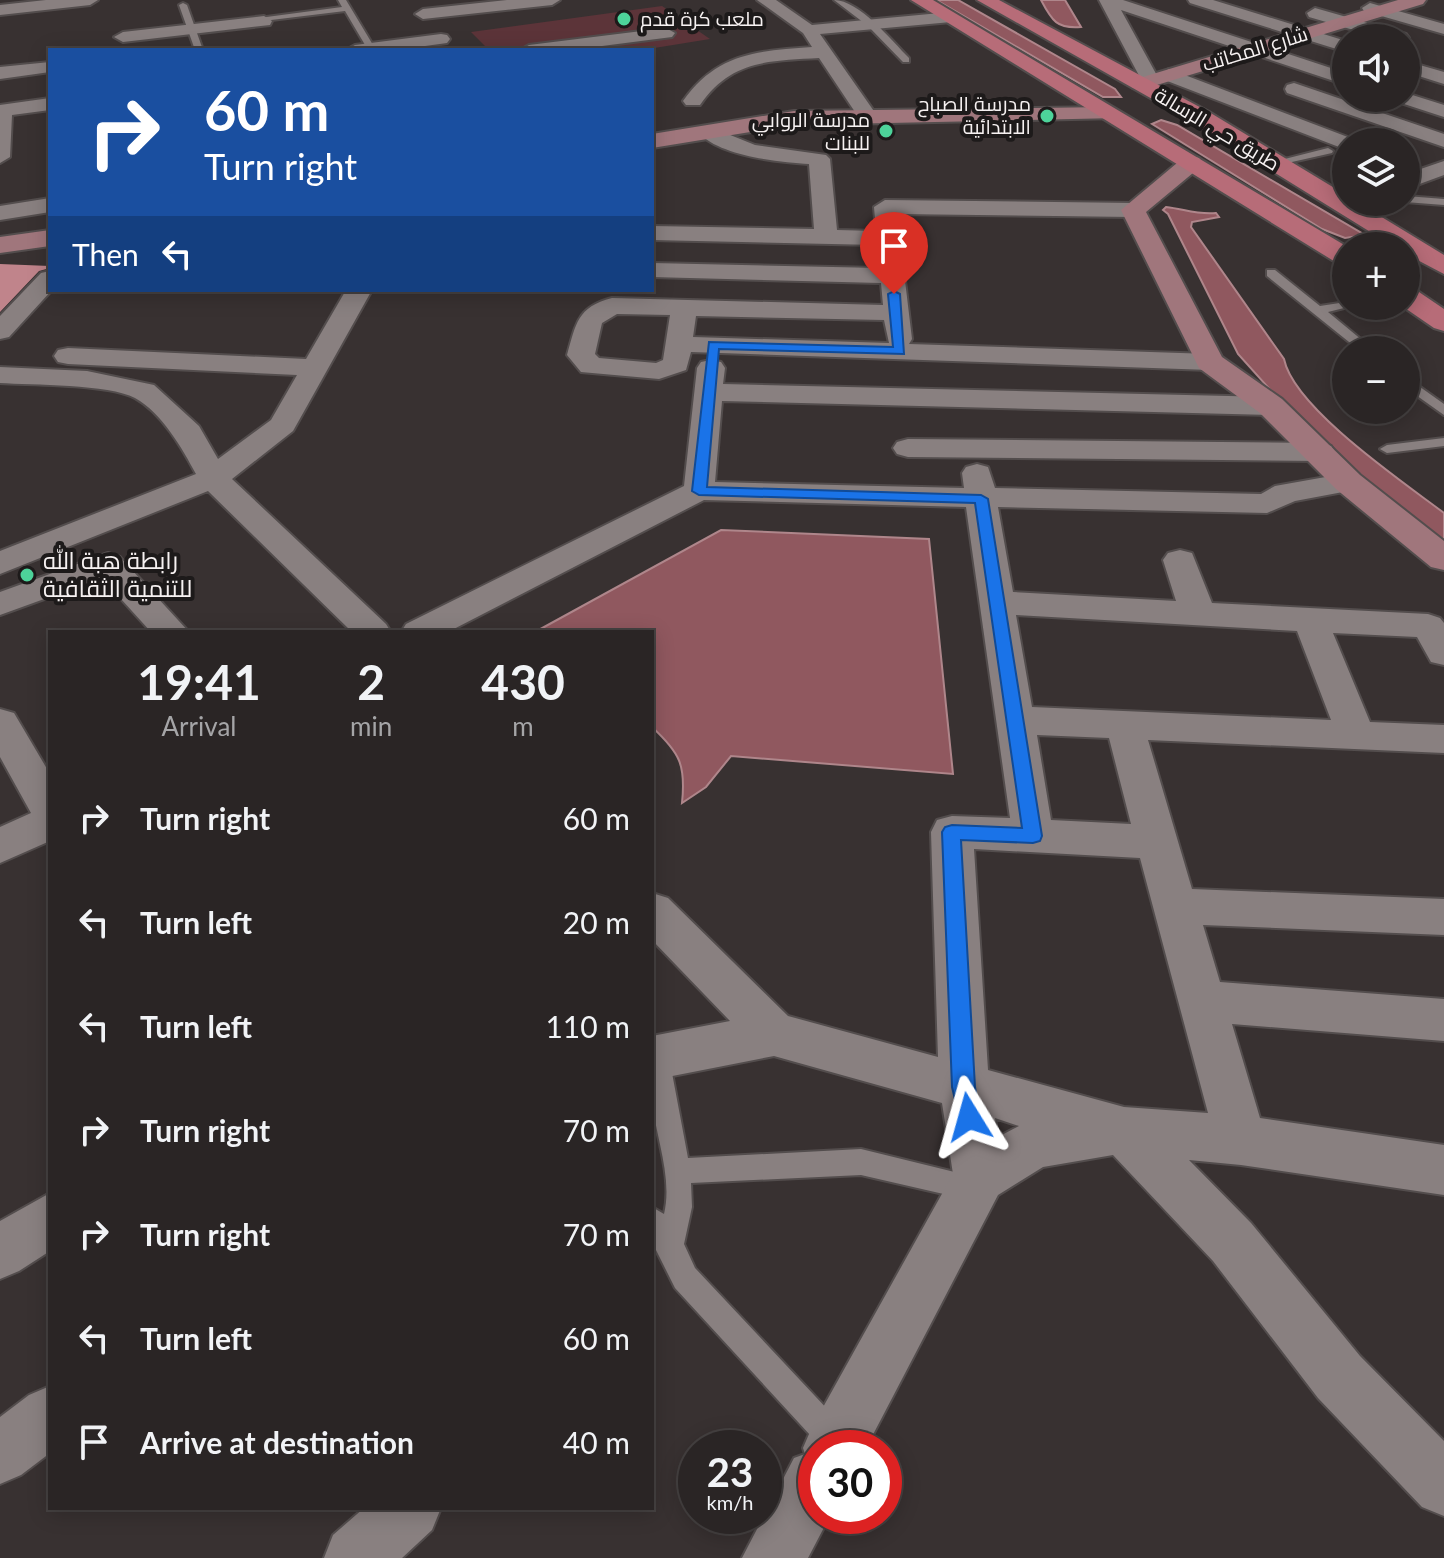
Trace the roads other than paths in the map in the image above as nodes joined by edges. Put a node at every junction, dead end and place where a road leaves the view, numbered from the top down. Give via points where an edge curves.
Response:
1 (90, 0) edge
2 (255, 0) edge
3 (552, 0) edge
4 (765, 0) edge
5 (838, 0) edge
6 (920, 0) edge
7 (986, 0) edge
8 (1107, 0) edge
9 (1196, 0) edge
10 (1425, 1) edge
11 (343, 4) edge
12 (1356, 4) dead end
13 (183, 5) dead end
14 (420, 7) edge
15 (1302, 9) dead end
16 (0, 10) edge
17 (1381, 11) junction
18 (951, 17) junction
19 (1345, 22) junction
20 (871, 24) junction
21 (1352, 24) edge
22 (266, 25) junction
23 (1444, 29) edge
24 (193, 30) junction
25 (809, 30) junction
26 (666, 33) dead end
27 (1305, 34) junction
28 (123, 37) edge
29 (1332, 43) edge
30 (446, 44) edge
31 (198, 48) edge
32 (365, 48) edge
33 (382, 48) edge
34 (545, 48) edge
35 (1256, 49) junction
36 (824, 52) junction
37 (906, 60) dead end
38 (1214, 62) junction
39 (48, 67) edge
40 (1420, 70) edge
41 (1243, 71) dead end
42 (0, 73) edge
43 (1332, 74) edge
44 (1444, 78) edge
45 (1154, 80) junction
46 (1272, 81) dead end
47 (693, 101) dead end
48 (1420, 103) edge
49 (48, 104) edge
50 (1, 111) edge
51 (1444, 111) edge
52 (1110, 113) junction
53 (868, 117) junction
54 (708, 132) junction
55 (654, 141) edge
56 (1444, 141) edge
57 (1332, 145) edge
58 (1332, 148) edge
59 (1283, 156) junction
60 (1305, 156) junction
61 (0, 157) edge
62 (1191, 163) junction
63 (1332, 190) edge
64 (1420, 200) edge
65 (1444, 202) edge
66 (48, 205) edge
67 (1133, 210) junction
68 (0, 213) edge
69 (1371, 216) edge
70 (654, 233) edge
71 (826, 237) junction
72 (48, 238) edge
73 (888, 238) junction
74 (0, 245) edge
75 (1332, 249) edge
76 (1444, 266) edge
77 (654, 270) edge
78 (745, 272) junction
79 (1271, 273) dead end
80 (892, 276) junction
81 (48, 280) edge
82 (358, 292) edge
83 (614, 298) edge
84 (1420, 306) edge
85 (684, 308) junction
86 (1332, 308) edge
87 (739, 309) junction
88 (1316, 310) junction
89 (896, 313) junction
90 (1444, 322) edge
91 (0, 331) edge
92 (1349, 336) edge
93 (678, 344) junction
94 (713, 345) junction
95 (900, 351) junction
96 (0, 352) edge
97 (1210, 362) junction
98 (315, 368) junction
99 (0, 375) edge
100 (709, 392) junction
101 (1420, 392) edge
102 (1271, 406) junction
103 (1444, 411) edge
104 (1444, 442) edge
105 (908, 448) dead end
106 (973, 449) junction
107 (1387, 449) dead end
108 (1320, 452) junction
109 (213, 478) junction
110 (1348, 482) junction
111 (699, 491) junction
112 (981, 499) junction
113 (1444, 559) edge
114 (1180, 560) dead end
115 (0, 563) edge
116 (999, 603) junction
117 (0, 604) edge
118 (1198, 614) junction
119 (1310, 620) junction
120 (169, 630) edge
121 (371, 630) edge
122 (423, 630) edge
123 (1444, 653) edge
124 (1016, 720) junction
125 (0, 723) edge
126 (1124, 724) junction
127 (1356, 735) junction
128 (1444, 739) edge
129 (48, 807) edge
130 (48, 823) edge
131 (1033, 836) junction
132 (1157, 842) junction
133 (0, 846) edge
134 (1175, 906) junction
135 (654, 913) edge
136 (1444, 917) edge
137 (1202, 1001) junction
138 (1444, 1020) edge
139 (774, 1034) junction
140 (654, 1058) edge
141 (964, 1087) junction
142 (1124, 1131) junction
143 (1241, 1140) junction
144 (1444, 1170) edge
145 (677, 1171) junction
146 (977, 1182) junction
147 (48, 1221) edge
148 (654, 1223) edge
149 (670, 1244) junction
150 (0, 1252) edge
151 (806, 1430) edge
152 (843, 1430) edge
153 (1444, 1485) edge
154 (408, 1510) edge
155 (798, 1513) edge
156 (356, 1558) edge
157 (774, 1558) edge

1 - 16 street
2 - 22 street
3 - 14 street
4 - 25 street
5 - 20 lane
6 - 18 main road, طريق حي الرسالة
7 - 45 main road, طريق حي الرسالة
8 - 35 street
8 - 45 street
9 - 27 street
10 - 17 street, شارع المكاتب
11 - 22 lane
11 - 32 lane
12 - 17 street
13 - 24 lane
14 - 30 street
15 - 19 street
17 - 19 street, شارع المكاتب
17 - 23 street
18 - 20 street
18 - 52 main road, طريق حي الرسالة
19 - 21 street
19 - 27 street, شارع المكاتب
20 - 25 street
20 - 37 lane
22 - 24 street
24 - 28 street
24 - 31 lane
25 - 36 street
26 - 34 street
27 - 29 street
27 - 35 street, شارع المكاتب
30 - 33 street
35 - 38 street, شارع المكاتب
35 - 43 street
36 - 47 street via 733,63 701,86
36 - 53 street
38 - 41 street
38 - 45 street, شارع المكاتب
39 - 42 street
40 - 44 street
45 - 57 street
45 - 59 main road, طريق حي الرسالة
46 - 56 street
48 - 51 street
49 - 50 street
50 - 61 street
52 - 53 street
52 - 62 main road, طريق حي الرسالة
53 - 54 street via 794,118
54 - 55 street
54 - 71 street via 736,147 819,159
58 - 60 lane
59 - 60 lane
59 - 60 lane
59 - 63 main road, طريق حي الرسالة
62 - 67 street
62 - 75 main road, طريق حي الرسالة
64 - 65 lane
66 - 68 street
67 - 73 street via 885,207
67 - 97 street
69 - 76 main road, طريق حي الرسالة
70 - 71 street
71 - 73 street
72 - 74 street
73 - 80 street
77 - 78 street
78 - 80 street
78 - 87 street
79 - 88 lane
80 - 89 street
81 - 91 street
82 - 98 street
83 - 85 street
83 - 93 street via 590,319 581,355 591,366 659,371 676,364
84 - 90 main road
85 - 87 street
85 - 93 street
86 - 88 lane
87 - 89 street
88 - 92 lane
89 - 95 street
93 - 94 street
94 - 95 street
94 - 100 street
95 - 97 street
96 - 98 street
97 - 102 street
98 - 109 street via 283,425
99 - 109 street via 87,379 144,391 189,432
100 - 102 street
100 - 111 street
101 - 103 lane
102 - 108 street
104 - 107 lane
105 - 106 street
106 - 108 street
106 - 112 street
108 - 110 street
109 - 115 street
109 - 121 street
110 - 112 street via 1286,493 1267,504
110 - 113 street
111 - 112 street
111 - 122 street
112 - 116 street
114 - 118 street
116 - 118 street
116 - 124 street
117 - 120 street via 108,564
118 - 119 street
119 - 123 street via 1428,626
119 - 127 street
124 - 126 street
124 - 131 street
125 - 129 street
126 - 127 street
126 - 132 street
127 - 128 street
130 - 133 street
131 - 132 street
131 - 141 street via 952,832
132 - 134 street
134 - 136 street
134 - 137 street
135 - 139 street
137 - 138 street
137 - 143 street
139 - 140 street
139 - 141 street
140 - 145 lane
141 - 142 street
141 - 146 street
142 - 143 street
142 - 146 street via 1035,1144
142 - 153 street via 1232,1242 1339,1377
143 - 144 street
145 - 146 lane via 861,1162
145 - 149 lane via 679,1207
146 - 152 street
147 - 150 street
148 - 149 lane
149 - 151 lane via 685,1278
154 - 156 street
155 - 157 street

